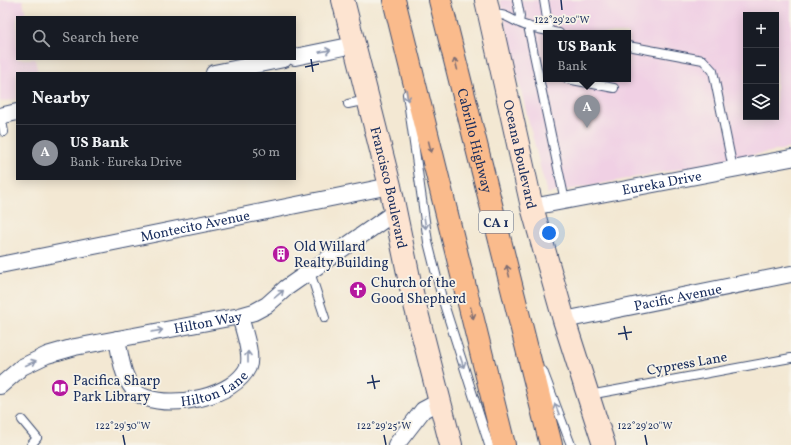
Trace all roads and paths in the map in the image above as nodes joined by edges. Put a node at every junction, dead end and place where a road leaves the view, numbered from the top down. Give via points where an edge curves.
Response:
1 (343, 0) edge
2 (394, 0) edge
3 (440, 0) edge
4 (517, 0) edge
5 (544, 0) edge
6 (487, 4) edge
7 (519, 23) junction
8 (528, 26) junction
9 (545, 30) edge
10 (549, 30) edge
11 (354, 45) junction
12 (631, 47) edge
13 (296, 57) edge
14 (279, 60) edge
15 (219, 72) edge
16 (542, 74) edge
17 (543, 82) edge
18 (583, 82) edge
19 (614, 88) dead end
20 (16, 112) edge
21 (0, 116) edge
22 (4, 132) dead end
23 (791, 158) edge
24 (733, 169) junction
25 (390, 186) junction
26 (565, 201) junction
27 (532, 207) junction
28 (395, 212) junction
29 (0, 264) edge
30 (310, 272) junction
31 (791, 274) edge
32 (515, 300) junction
33 (240, 316) junction
34 (325, 318) dead end
35 (564, 320) junction
36 (117, 339) junction
37 (791, 358) edge
38 (0, 386) edge
39 (588, 395) junction
40 (440, 401) junction
41 (22, 420) dead end
42 (31, 445) edge
43 (396, 445) edge
44 (451, 445) edge
45 (489, 445) edge
46 (504, 445) edge
47 (551, 445) edge
48 (571, 445) edge
49 (604, 445) edge

1 - 11 street, Francisco Boulevard
2 -> 45 lane via 428,242 442,298
2 -> 46 highway
32 -> 3 highway, Cabrillo Highway / CA 1
4 - 7 lane
5 - 10 lane
6 - 7 lane via 498,14
6 - 27 street, Oceana Boulevard
7 - 8 lane
8 - 9 lane
8 - 16 lane
13 -> 11 street
11 - 25 street, Francisco Boulevard via 358,102
12 - 24 lane via 703,60 713,71
14 - 15 street
17 - 26 lane
18 - 19 lane
20 - 21 street
21 - 22 lane
23 - 24 street, Eureka Drive
24 - 26 street, Eureka Drive
25 - 28 street, Francisco Boulevard
25 - 29 street, Montecito Avenue
26 - 27 street, Eureka Drive
27 - 35 street, Oceana Boulevard
28 - 30 street, Hilton Way
28 - 40 street, Francisco Boulevard
33 -> 30 street, Hilton Way via 254,312 267,304
30 - 34 lane
31 - 35 street, Pacific Avenue
32 - 47 highway, Cabrillo Highway / CA 1
48 -> 32 lane
36 -> 33 street, Hilton Way
36 -> 33 street, Hilton Lane via 126,380 139,395 157,402 179,402 204,397 239,379 248,366 249,353
35 - 39 street, Oceana Boulevard
38 -> 36 street, Hilton Way via 22,367 47,355
37 - 39 lane, Cypress Lane
39 - 49 street, Oceana Boulevard
40 - 43 street via 423,410
40 - 44 street, Francisco Boulevard
41 - 42 lane via 37,438

